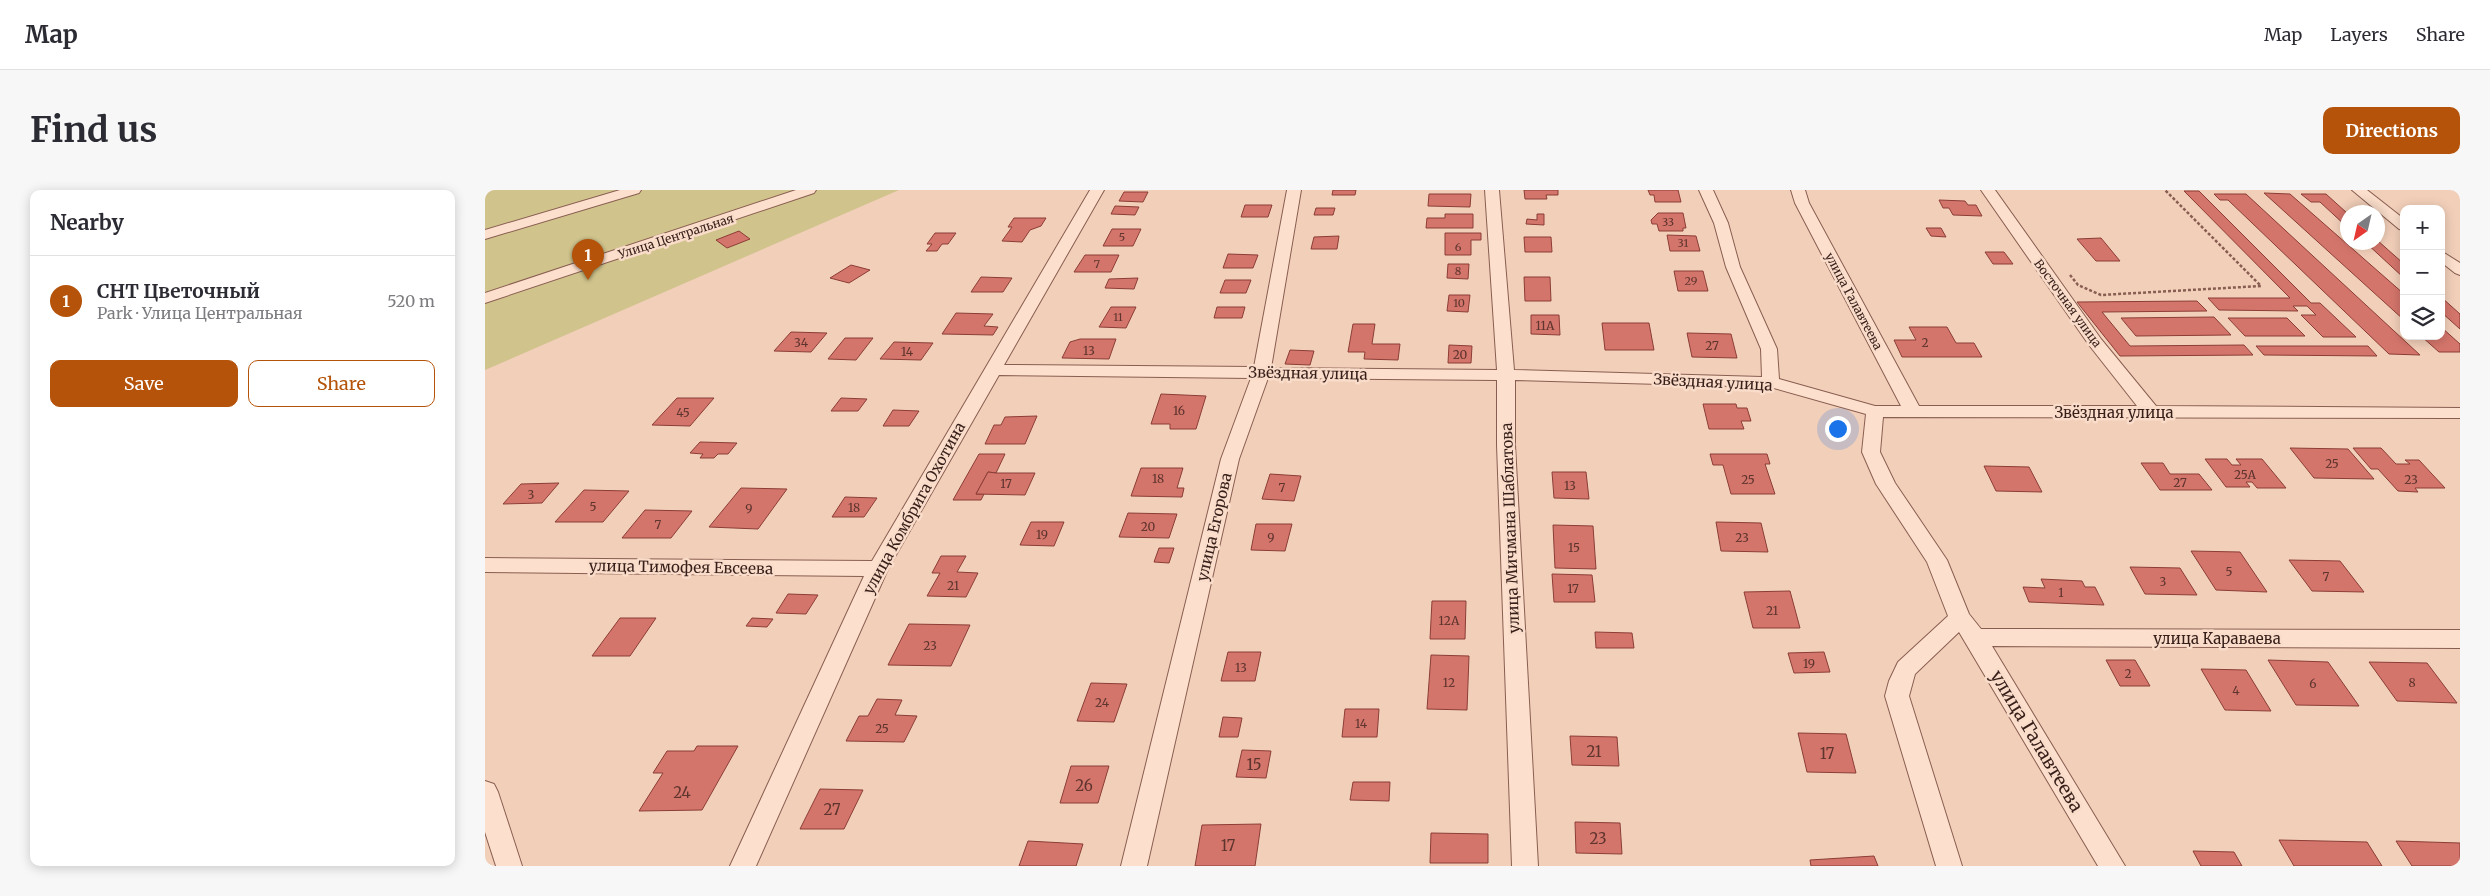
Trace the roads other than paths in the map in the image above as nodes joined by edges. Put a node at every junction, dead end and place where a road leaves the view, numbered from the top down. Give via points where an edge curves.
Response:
1 (634, 190) edge
2 (809, 190) edge
3 (1097, 190) edge
4 (1294, 190) edge
5 (1493, 190) edge
6 (1706, 190) edge
7 (1798, 190) edge
8 (1988, 190) edge
9 (2359, 190) edge
10 (2400, 223) edge
11 (485, 235) edge
12 (2445, 258) edge
13 (2460, 270) edge
14 (485, 298) edge
15 (992, 370) junction
16 (1262, 372) junction
17 (1506, 375) junction
18 (1771, 382) junction
19 (1875, 411) junction
20 (1913, 412) junction
21 (2152, 413) junction
22 (2460, 413) edge
23 (485, 565) edge
24 (878, 569) junction
25 (1960, 618) junction
26 (1975, 637) junction
27 (2460, 639) edge
28 (485, 792) edge
29 (509, 866) edge
30 (743, 866) edge
31 (1134, 866) edge
32 (1525, 866) edge
33 (1949, 866) edge
34 (2112, 866) edge

1 - 11 street
2 - 14 street, Улица Центральная
3 - 15 street, улица Комбрига Охотина
4 - 16 street, улица Егорова
5 - 17 street, улица Мичмана Шаблатова
6 - 18 street via 1721,223 1733,267 1769,349
7 - 20 street, улица Галавтеева
8 - 21 street, Восточная улица via 2095,342
9 - 10 street
12 - 13 street
15 - 16 street, Звёздная улица
15 - 24 street, улица Комбрига Охотина
16 - 17 street, Звёздная улица
16 - 31 street, улица Егорова via 1229,460
17 - 18 street, Звёздная улица
17 - 32 street, улица Мичмана Шаблатова via 1506,445
18 - 19 street, Звёздная улица
19 - 20 street, Звёздная улица
19 - 25 street, улица Галавтеева via 1871,452 1886,484 1937,560
20 - 21 street, Звёздная улица
21 - 22 street, Звёздная улица
23 - 24 street, улица Тимофея Евсеева
24 - 30 street, улица Комбрига Охотина
25 - 26 street, улица Галавтеева
25 - 33 street via 1906,668 1897,696
26 - 27 street, улица Караваева
26 - 34 street, улица Галавтеева
28 - 29 street

